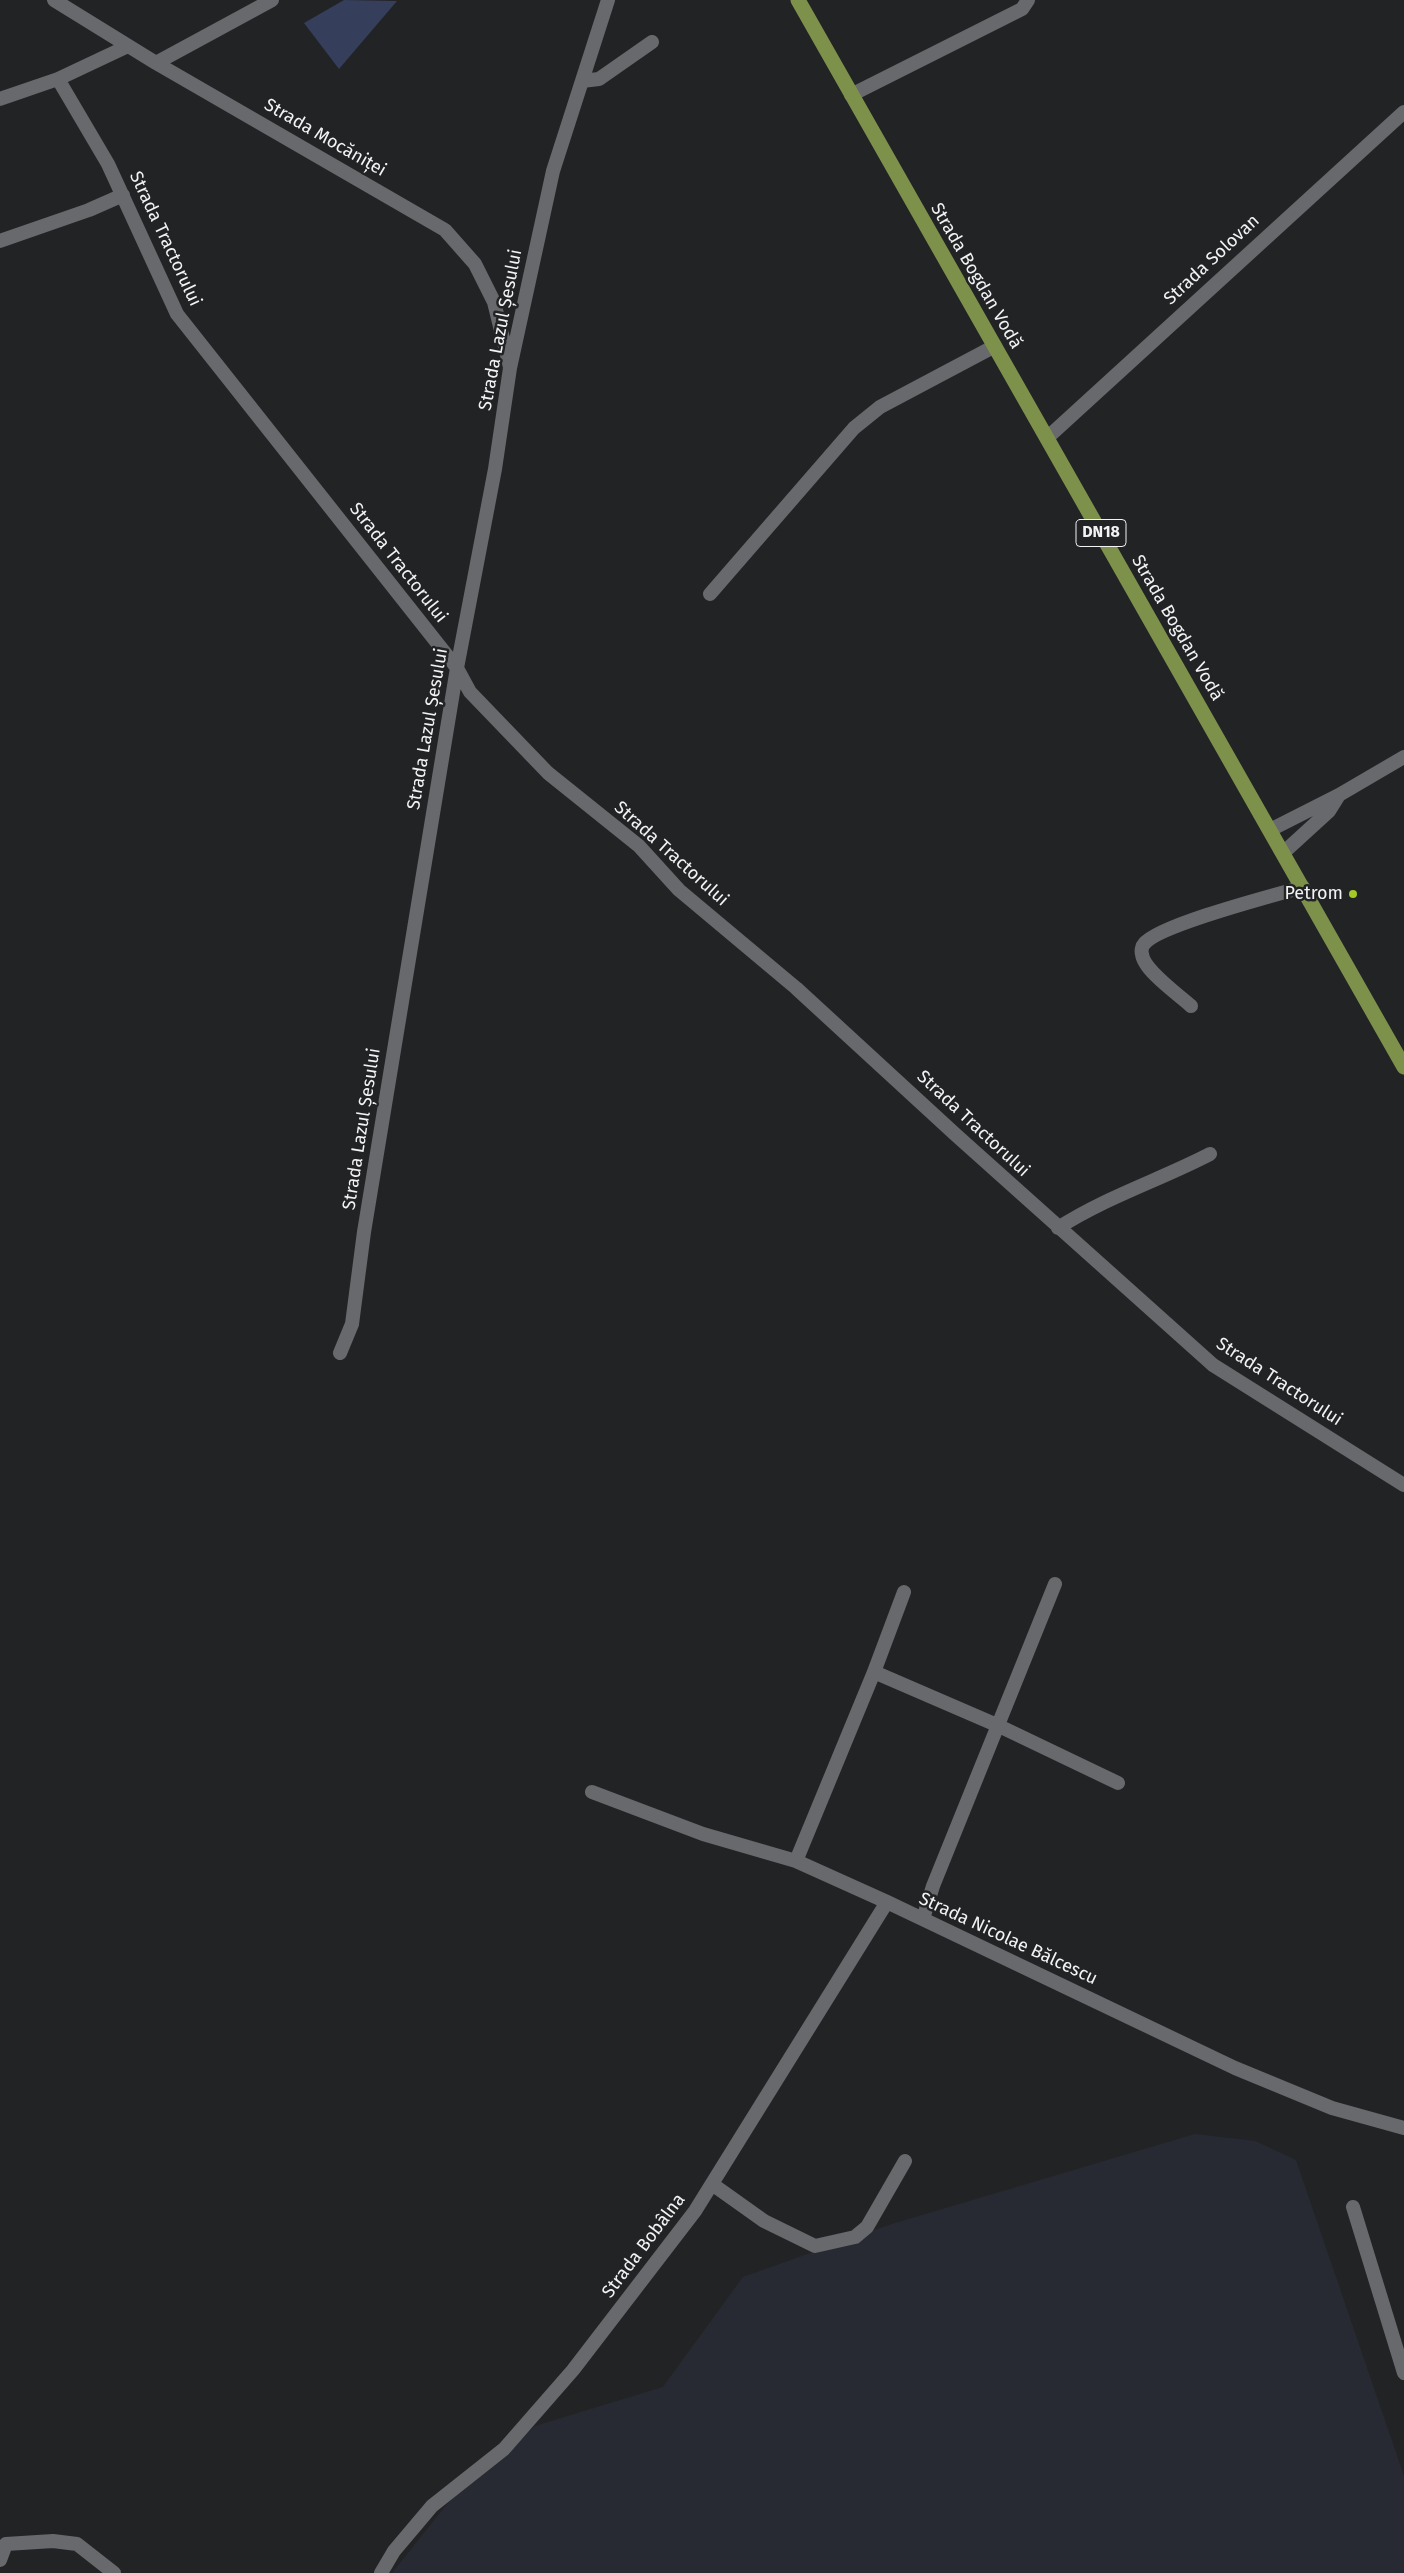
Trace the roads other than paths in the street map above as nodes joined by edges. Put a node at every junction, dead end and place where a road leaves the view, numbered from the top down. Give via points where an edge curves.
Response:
1 (54, 0) edge
2 (272, 0) edge
3 (608, 0) edge
4 (798, 0) edge
5 (1028, 0) edge
6 (652, 42) dead end
7 (128, 46) junction
8 (156, 63) junction
9 (58, 79) junction
10 (582, 81) junction
11 (851, 95) junction
12 (0, 100) edge
13 (1404, 112) edge
14 (122, 195) junction
15 (0, 241) edge
16 (995, 346) junction
17 (510, 368) junction
18 (1047, 438) junction
19 (710, 594) dead end
20 (457, 668) junction
21 (1404, 757) edge
22 (1340, 795) junction
23 (1270, 830) junction
24 (1283, 853) junction
25 (1303, 886) junction
26 (1191, 1006) dead end
27 (1404, 1067) edge
28 (1210, 1154) dead end
29 (1058, 1228) junction
30 (340, 1353) dead end
31 (1404, 1485) edge
32 (1055, 1584) dead end
33 (904, 1592) dead end
34 (874, 1672) junction
35 (999, 1726) junction
36 (1118, 1783) dead end
37 (592, 1792) dead end
38 (796, 1861) junction
39 (887, 1902) junction
40 (923, 1919) junction
41 (1404, 2128) edge
42 (905, 2162) dead end
43 (712, 2184) junction
44 (1353, 2207) dead end
45 (1404, 2373) edge
46 (0, 2560) edge
47 (114, 2573) edge
48 (381, 2573) edge

1 - 7 street, Strada Mocăniței
2 - 8 street
3 - 10 street, Strada Lazul Șesului
4 - 11 main road, Strada Bogdan Vodă / DN18
5 - 11 street via 1022,9
6 - 10 street via 599,79
7 - 8 street, Strada Mocăniței
7 - 9 street
8 - 17 street, Strada Mocăniței via 445,230 475,264 494,302
9 - 12 street
9 - 14 street, Strada Tractorului via 108,164
10 - 17 street, Strada Lazul Șesului via 553,170
11 - 16 main road, Strada Bogdan Vodă / DN18
13 - 18 street, Strada Solovan
14 - 15 street
14 - 20 street, Strada Tractorului via 177,314
16 - 18 main road, Strada Bogdan Vodă / DN18
16 - 19 street via 880,407 854,428
17 - 20 street, Strada Lazul Șesului via 495,469
18 - 23 main road, Strada Bogdan Vodă / DN18
20 - 29 street, Strada Tractorului via 470,692 548,773 640,846 679,890 796,988
20 - 30 street, Strada Lazul Șesului via 364,1232 352,1324
21 - 22 street
22 - 23 street
22 - 24 street via 1328,811
23 - 24 main road, Strada Bogdan Vodă / DN18
24 - 25 main road, Strada Bogdan Vodă / DN18
25 - 26 street via 1165,930 1144,944 1141,953 1144,964
25 - 27 main road, Strada Bogdan Vodă / DN18
28 - 29 street via 1166,1177 1085,1210
29 - 31 street, Strada Tractorului via 1213,1365
32 - 35 street
33 - 34 street
34 - 35 street
34 - 38 street
35 - 36 street
35 - 40 street via 933,1886
37 - 38 street, Strada Nicolae Bălcescu via 703,1834
38 - 39 street, Strada Nicolae Bălcescu
39 - 40 street, Strada Nicolae Bălcescu
39 - 43 street, Strada Bobâlna
40 - 41 street, Strada Nicolae Bălcescu via 1235,2068 1332,2108
42 - 43 street via 868,2227 855,2237 815,2246 764,2221
43 - 48 street, Strada Bobâlna via 592,2348 504,2449 432,2506
44 - 45 street
46 - 47 street via 6,2544 53,2541 77,2544

